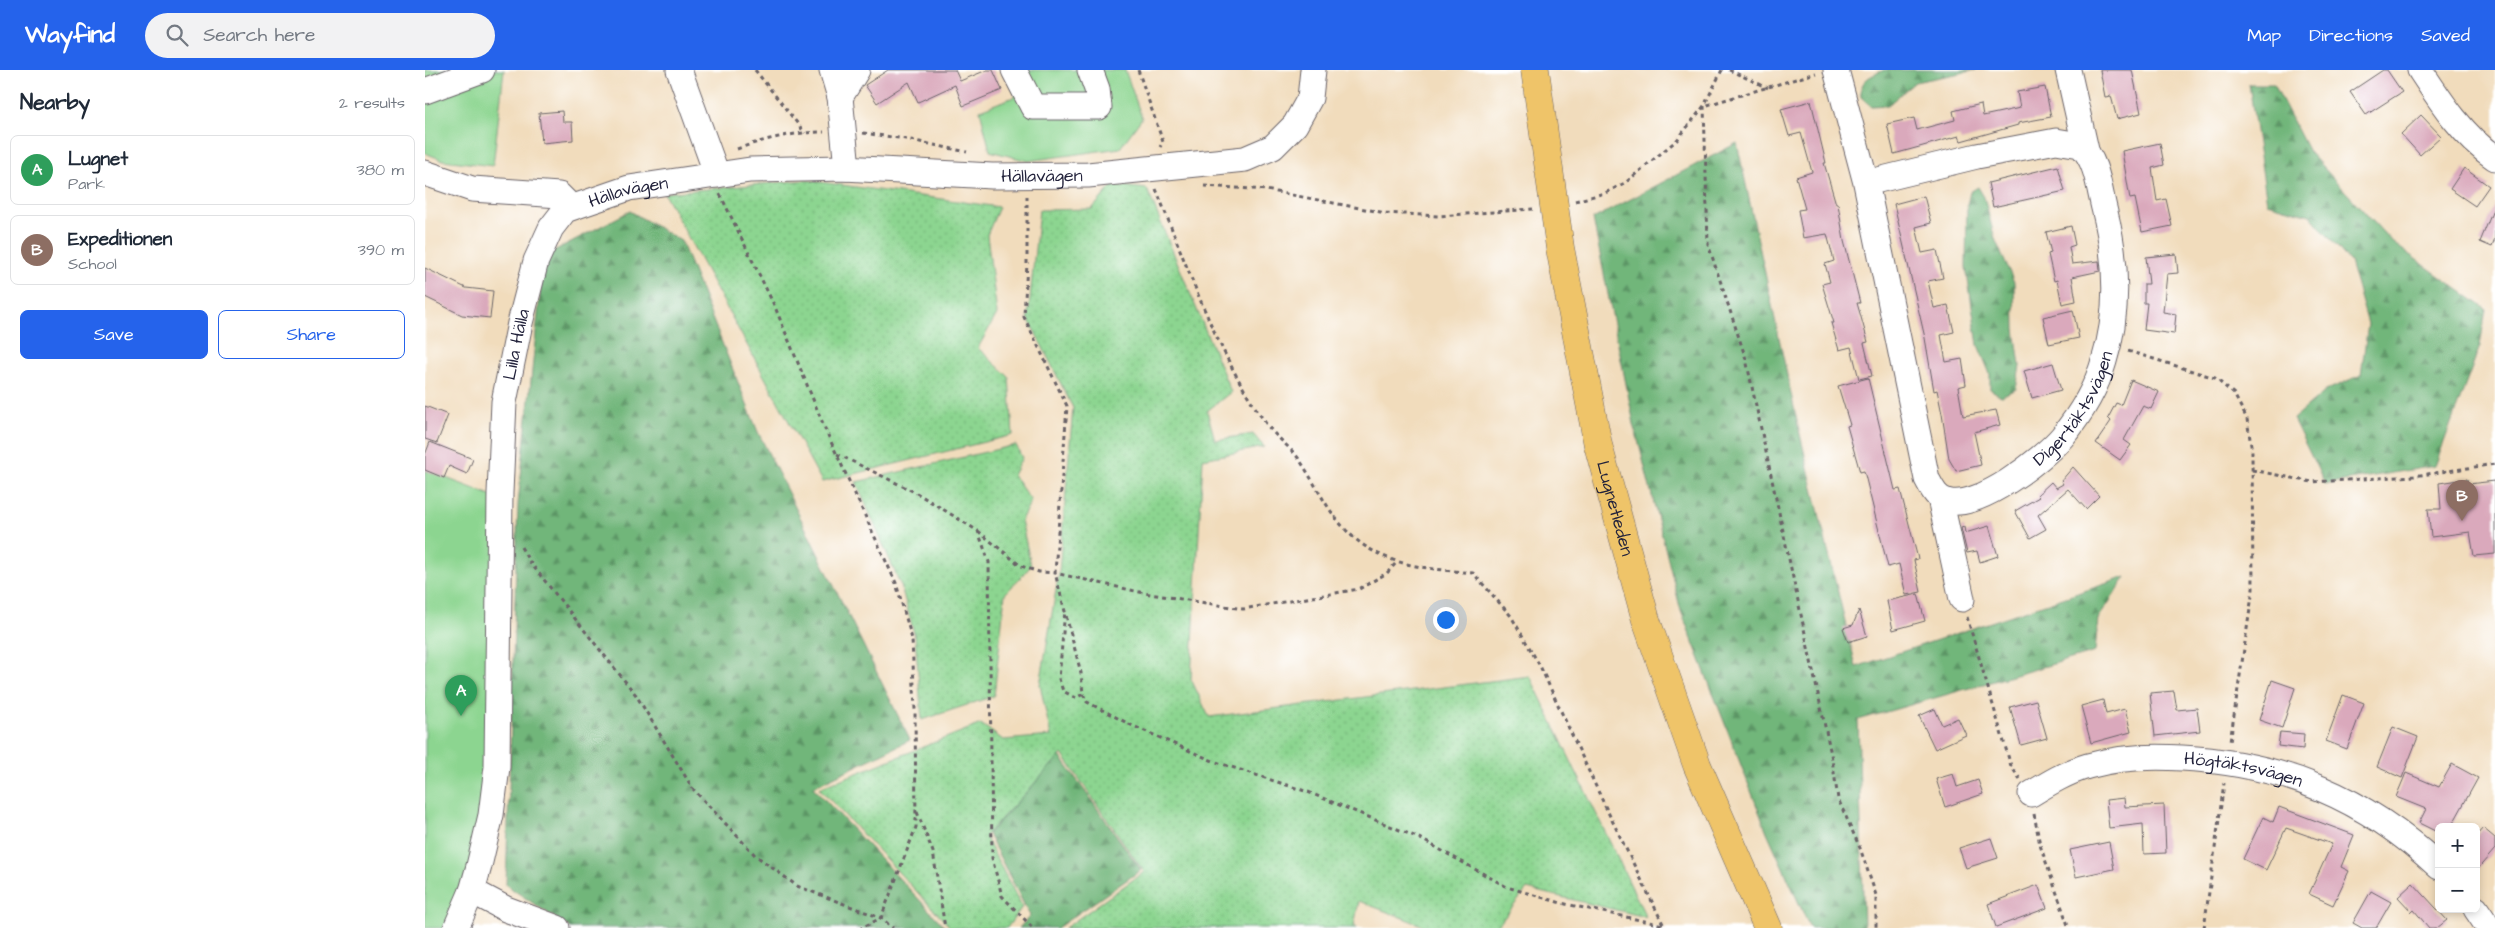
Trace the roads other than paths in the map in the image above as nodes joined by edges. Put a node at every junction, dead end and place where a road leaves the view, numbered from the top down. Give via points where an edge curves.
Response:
1 (482, 70) edge
2 (679, 70) edge
3 (832, 70) edge
4 (857, 70) edge
5 (1014, 70) edge
6 (1090, 70) edge
7 (1313, 70) edge
8 (1535, 70) edge
9 (2068, 70) edge
10 (2420, 70) edge
11 (1827, 72) edge
12 (425, 91) edge
13 (840, 97) junction
14 (2086, 150) junction
15 (2495, 158) edge
16 (847, 168) junction
17 (425, 173) edge
18 (714, 175) junction
19 (1866, 183) junction
20 (571, 206) junction
21 (1940, 498) junction
22 (1962, 600) road end
23 (2031, 794) road end
24 (2435, 863) edge
25 (472, 891) junction
26 (2479, 913) edge
27 (456, 928) edge
28 (557, 928) edge
29 (1768, 928) edge
30 (2489, 928) edge

1 - 12 street
2 - 18 street
3 - 13 street
4 - 13 street
5 - 6 street via 1033,107 1099,108
7 - 16 street, Hällavägen via 1310,98 1302,115 1284,137 1262,153 1245,159 1088,175 992,176
8 - 29 highway, Lugnetleden via 1560,248 1598,446 1646,620 1697,765
9 - 14 street, Digertäktsvägen
10 - 15 street via 2443,105 2475,143
11 - 19 street
13 - 16 street
14 - 19 street via 2077,144 2056,141
14 - 21 street, Digertäktsvägen via 2109,228 2115,267 2115,300 2108,345 2093,391 2061,438 2019,474 1977,497 1959,502
16 - 18 street, Hällavägen via 750,170
17 - 20 street via 472,189 559,195
18 - 20 street, Hällavägen via 629,188
19 - 21 street via 1921,454 1927,479
20 - 25 street, Lilla Hälla via 551,228 536,260 504,402 497,767 491,815
21 - 22 street
23 - 24 street, Högtäktsvägen via 2075,770 2108,761 2166,757 2227,762 2276,772 2332,793 2374,815
25 - 27 street, Lilla Hälla
25 - 28 street via 505,910
26 - 30 street

